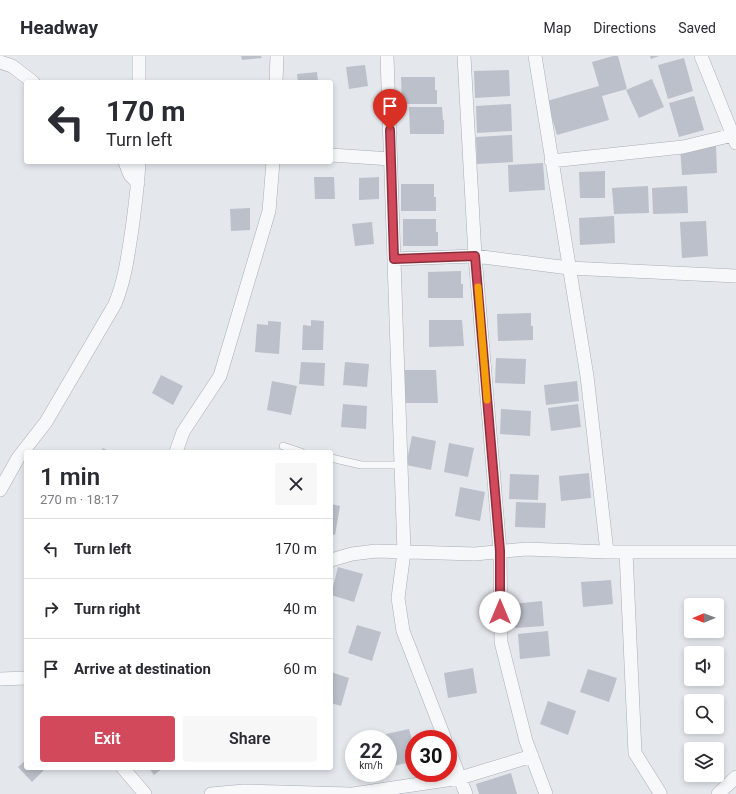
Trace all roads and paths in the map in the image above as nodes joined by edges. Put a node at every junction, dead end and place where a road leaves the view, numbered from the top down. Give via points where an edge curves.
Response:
1 (139, 56) edge
2 (277, 56) edge
3 (387, 56) edge
4 (464, 56) edge
5 (534, 56) edge
6 (701, 56) edge
7 (0, 62) edge
8 (30, 80) edge
9 (139, 80) edge
10 (276, 80) edge
11 (734, 139) edge
12 (333, 155) edge
13 (391, 159) junction
14 (551, 161) junction
15 (126, 164) edge
16 (139, 164) edge
17 (273, 164) edge
18 (138, 183) junction
19 (475, 256) junction
20 (394, 259) junction
21 (569, 268) junction
22 (736, 276) edge
23 (283, 446) dead end
24 (24, 450) edge
25 (24, 450) edge
26 (177, 450) edge
27 (295, 450) edge
28 (333, 458) edge
29 (401, 466) junction
30 (0, 490) edge
31 (500, 551) junction
32 (404, 552) junction
33 (607, 552) junction
34 (626, 552) junction
35 (736, 552) edge
36 (333, 559) edge
37 (24, 678) edge
38 (0, 679) edge
39 (442, 730) edge
40 (532, 756) junction
41 (125, 770) edge
42 (457, 770) edge
43 (736, 777) edge
44 (460, 778) junction
45 (145, 794) edge
46 (211, 794) edge
47 (349, 794) edge
48 (353, 794) edge
49 (466, 794) edge
50 (546, 794) edge
51 (660, 794) edge
52 (718, 794) edge

1 - 9 street
2 - 10 street
3 - 13 street
4 - 19 street
5 - 14 street
6 - 11 street
7 - 8 street via 12,66
11 - 14 street via 677,148
12 - 13 street
13 - 20 street
14 - 21 street
15 - 18 street via 130,175
16 - 18 street
17 - 26 street via 269,211 220,376 183,432
18 - 25 street via 126,269 115,304 46,422
19 - 20 street
19 - 21 street
19 - 31 street
20 - 29 street
21 - 22 street
21 - 33 street via 587,376
23 - 27 lane
24 - 30 street
28 - 29 lane via 361,465
29 - 32 street
31 - 32 street via 475,554
31 - 33 street via 526,549
31 - 40 street via 501,642
32 - 36 street via 364,552
32 - 39 street via 398,598 403,631
33 - 34 street
34 - 35 street
34 - 51 street via 635,753
37 - 38 street
40 - 44 street
40 - 50 street
41 - 45 street
42 - 44 street
43 - 52 street
44 - 48 street
44 - 49 street
46 - 47 street via 244,791

